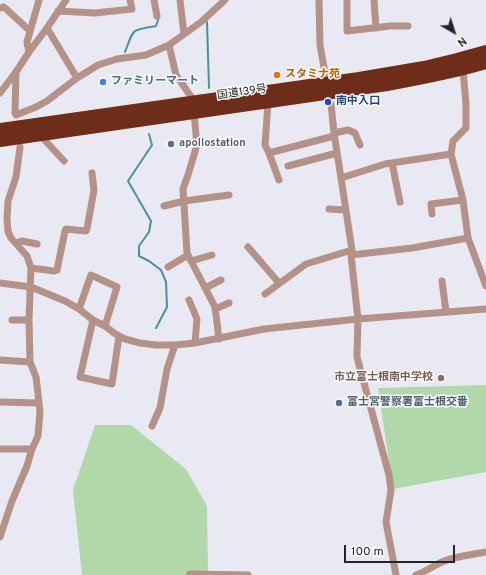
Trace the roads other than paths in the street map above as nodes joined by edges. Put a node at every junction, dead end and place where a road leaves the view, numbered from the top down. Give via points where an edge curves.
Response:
1 (39, 0) edge
2 (66, 0) edge
3 (130, 0) edge
4 (154, 0) edge
5 (180, 0) edge
6 (225, 0) edge
7 (319, 0) edge
8 (347, 0) edge
9 (374, 0) edge
10 (0, 8) edge
11 (58, 11) junction
12 (157, 16) dead end
13 (408, 26) dead end
14 (47, 28) junction
15 (376, 28) junction
16 (30, 31) junction
17 (184, 34) junction
18 (169, 45) junction
19 (486, 51) edge
20 (29, 52) junction
21 (486, 63) edge
22 (463, 70) junction
23 (16, 72) junction
24 (325, 73) dead end
25 (77, 78) junction
26 (0, 92) edge
27 (268, 103) junction
28 (331, 104) dead end
29 (194, 107) junction
30 (0, 129) edge
31 (334, 134) junction
32 (40, 135) junction
33 (0, 141) edge
34 (360, 145) dead end
35 (20, 147) dead end
36 (269, 153) junction
37 (337, 153) junction
38 (451, 154) junction
39 (64, 161) dead end
40 (392, 163) junction
41 (288, 166) dead end
42 (92, 173) dead end
43 (342, 178) junction
44 (280, 180) dead end
45 (229, 195) dead end
46 (463, 200) junction
47 (184, 201) junction
48 (400, 202) dead end
49 (164, 206) dead end
50 (329, 209) dead end
51 (346, 210) junction
52 (432, 214) dead end
53 (468, 238) junction
54 (16, 243) junction
55 (37, 244) dead end
56 (248, 247) dead end
57 (352, 253) junction
58 (212, 255) dead end
59 (189, 258) junction
60 (486, 265) edge
61 (478, 266) junction
62 (168, 267) dead end
63 (31, 268) junction
64 (221, 280) dead end
65 (442, 281) dead end
66 (0, 283) edge
67 (279, 283) junction
68 (486, 286) edge
69 (31, 287) junction
70 (205, 288) junction
71 (265, 294) dead end
72 (189, 300) dead end
73 (229, 303) dead end
74 (79, 309) junction
75 (215, 309) junction
76 (486, 309) edge
77 (446, 312) junction
78 (358, 319) junction
79 (12, 320) dead end
80 (29, 320) junction
81 (93, 320) junction
82 (105, 326) junction
83 (119, 336) junction
84 (219, 339) junction
85 (195, 343) junction
86 (175, 345) junction
87 (0, 360) edge
88 (30, 362) junction
89 (0, 402) edge
90 (39, 404) junction
91 (152, 426) dead end
92 (0, 449) edge
93 (32, 449) junction
94 (0, 535) edge
95 (486, 552) edge
96 (190, 574) dead end
97 (248, 575) edge
98 (396, 575) edge
99 (416, 575) edge

1 - 16 street
2 - 11 street
3 - 11 street via 132,10 95,13
4 - 12 street
5 - 17 street
6 - 17 street
7 - 24 street via 320,45
8 - 15 street via 348,31
9 - 15 street
10 - 16 street via 4,7
11 - 14 street
13 - 15 street
14 - 20 street
14 - 25 street
16 - 20 street via 27,42
17 - 18 street
18 - 25 street via 146,55 98,65
18 - 29 street via 176,75
19 - 29 highway, 国道139号 via 417,68
20 - 23 street
21 - 22 highway, 国道139号
22 - 27 highway, 国道139号 via 393,84
22 - 38 street via 466,128 453,141
23 - 25 street via 16,115 36,108
23 - 26 street
27 - 29 highway, 国道139号
27 - 36 street via 265,145
28 - 31 street
29 - 30 highway, 国道139号
29 - 32 highway, 国道139号
29 - 47 street via 197,146 183,189
31 - 34 street via 348,130 355,133
31 - 36 street
31 - 37 street
32 - 33 highway, 国道139号
32 - 39 street
35 - 54 street via 16,177 8,201 7,219 8,231
36 - 44 street
37 - 41 street
37 - 43 street
38 - 40 street
38 - 46 street
40 - 43 street
40 - 48 street
42 - 63 street via 94,190 86,231 66,229 57,270
43 - 51 street
45 - 47 street
46 - 52 street via 431,204
46 - 53 street
47 - 49 street
47 - 59 street
50 - 51 street
51 - 57 street
53 - 57 street via 412,248
53 - 61 street
54 - 55 street via 22,241
54 - 63 street via 27,256
56 - 67 street
57 - 67 street via 306,264
57 - 78 street
58 - 59 street
59 - 62 street
59 - 70 street
60 - 61 street
61 - 68 street
63 - 69 street
64 - 70 street
65 - 77 street
66 - 69 street
67 - 71 street
69 - 74 street
69 - 80 street
70 - 75 street
72 - 85 street via 197,319
73 - 75 street
74 - 81 street
74 - 82 street via 91,275 117,287
75 - 84 street
76 - 77 street
77 - 78 street
78 - 84 street via 264,329
78 - 98 street via 357,357 389,475 391,490 386,522
79 - 80 street
80 - 88 street
81 - 82 street
81 - 83 street via 80,377 112,384
82 - 83 street
83 - 86 street via 140,343
84 - 85 street
85 - 86 street
86 - 91 street via 167,369 160,408
87 - 88 street
88 - 90 street via 36,377
89 - 90 street
90 - 93 street via 38,436
92 - 93 street
93 - 94 street
95 - 99 street via 451,558
96 - 97 street

